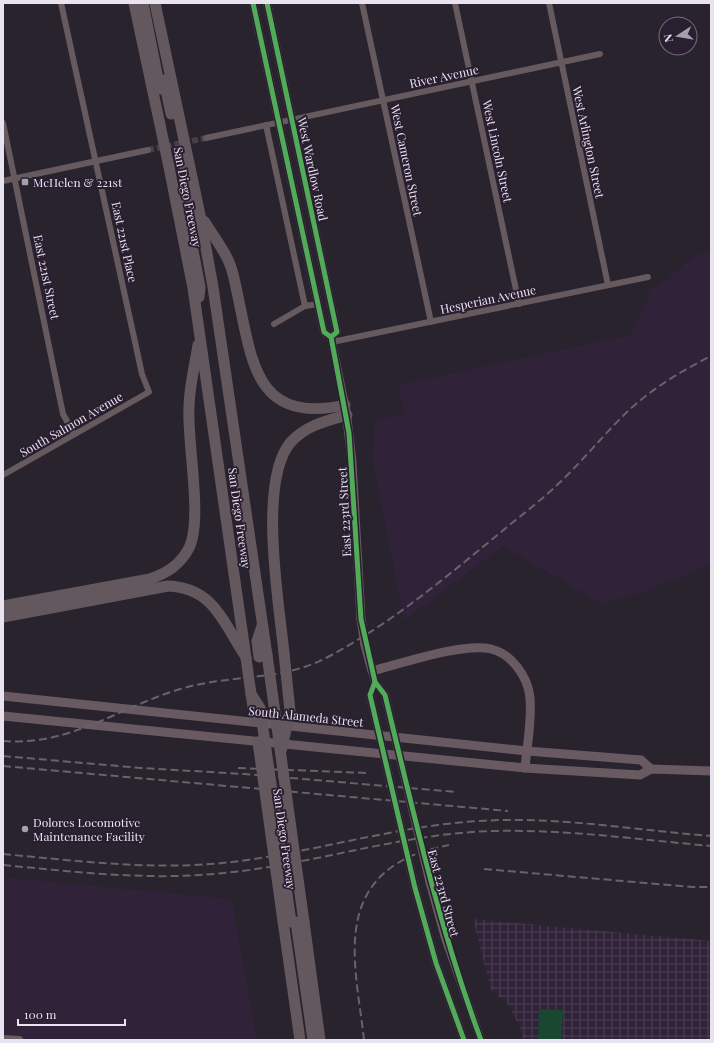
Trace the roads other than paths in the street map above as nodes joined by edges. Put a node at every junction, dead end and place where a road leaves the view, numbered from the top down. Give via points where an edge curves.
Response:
1 (61, 3) edge
2 (134, 3) edge
3 (143, 3) edge
4 (148, 3) edge
5 (155, 3) edge
6 (253, 3) edge
7 (267, 3) edge
8 (362, 3) edge
9 (455, 3) edge
10 (549, 3) edge
11 (600, 54) dead end
12 (561, 62) junction
13 (472, 81) junction
14 (383, 100) junction
15 (292, 120) junction
16 (279, 122) junction
17 (3, 123) edge
18 (266, 125) junction
19 (206, 138) tunnel mouth
20 (148, 150) tunnel mouth
21 (96, 160) junction
22 (15, 178) junction
23 (3, 181) edge
24 (200, 215) junction
25 (205, 239) junction
26 (648, 277) dead end
27 (608, 285) junction
28 (318, 304) junction
29 (519, 304) junction
30 (305, 306) junction
31 (197, 311) junction
32 (431, 322) junction
33 (274, 324) dead end
34 (200, 332) junction
35 (332, 340) junction
36 (149, 392) joint
37 (346, 410) junction
38 (74, 434) junction
39 (3, 475) edge
40 (3, 606) edge
41 (3, 617) edge
42 (263, 656) junction
43 (246, 658) junction
44 (372, 671) junction
45 (374, 682) junction
46 (3, 696) edge
47 (3, 716) edge
48 (527, 751) junction
49 (280, 757) junction
50 (525, 768) junction
51 (651, 769) junction
52 (711, 770) edge
53 (293, 922) junction
54 (3, 1039) edge
55 (19, 1040) edge
56 (300, 1040) edge
57 (308, 1040) edge
58 (312, 1040) edge
59 (320, 1040) edge
60 (464, 1040) edge
61 (481, 1040) edge

1 - 21 street, East 221st Place
2 - 31 highway, San Diego Freeway via 170,167
3 - 31 highway via 198,273 200,287
4 - 25 highway via 193,220
5 - 24 highway, San Diego Freeway
6 - 16 main road, West Wardlow Road
7 - 15 main road, West Wardlow Road
8 - 14 street, West Cameron Street
9 - 13 street, West Lincoln Street
10 - 12 street, West Arlington Street
11 - 12 street, River Avenue
12 - 13 street, River Avenue
12 - 27 street, West Arlington Street
13 - 14 street, River Avenue
13 - 29 street, West Lincoln Street
14 - 15 street, River Avenue
14 - 32 street, West Cameron Street
15 - 16 street, River Avenue
15 - 35 main road, West Wardlow Road via 337,332
16 - 18 street, River Avenue
16 - 28 main road, West Wardlow Road
17 - 22 street, East 221st Street
18 - 19 street, River Avenue
18 - 30 street
20 - 21 street
21 - 22 street
21 - 36 street, East 221st Place via 142,374
22 - 23 street
22 - 38 street, East 221st Street via 63,414
24 - 25 highway, San Diego Freeway
24 - 37 highway via 229,262 251,355 262,382 284,402 299,408
25 - 42 highway, San Diego Freeway via 263,624
26 - 27 street, Hesperian Avenue
27 - 29 street, Hesperian Avenue
28 - 30 street
28 - 35 main road, West Wardlow Road via 324,332
29 - 32 street, Hesperian Avenue
30 - 33 street
31 - 34 highway, San Diego Freeway
32 - 35 street, Hesperian Avenue
34 - 40 highway via 189,408 194,526 189,547 182,559 168,572 150,579
34 - 43 highway, San Diego Freeway
35 - 37 main road, East 223rd Street
36 - 38 street, South Salmon Avenue
37 - 44 main road, East 223rd Street, bridge via 352,462 361,619
37 - 49 highway, bridge via 302,432 285,450 278,471 273,530 290,711
38 - 39 street, South Salmon Avenue
41 - 43 highway via 168,586 190,589 206,598
42 - 49 highway, San Diego Freeway, bridge
42 - 53 highway
43 - 53 highway, San Diego Freeway, bridge via 251,694 260,708
44 - 45 main road, East 223rd Street
44 - 48 main road via 457,650 479,648 501,652 519,669 530,697
45 - 60 main road, East 223rd Street, bridge via 370,695 415,888 436,963
45 - 61 main road, East 223rd Street, bridge via 385,695 445,938
46 - 48 main road, South Alameda Street
47 - 50 main road, South Alameda Street
48 - 50 main road
48 - 51 main road, South Alameda Street via 641,760
49 - 53 highway, San Diego Freeway, bridge
50 - 51 main road, South Alameda Street via 640,775
51 - 52 main road, South Alameda Street
53 - 56 highway, San Diego Freeway
53 - 57 highway
53 - 58 highway
53 - 59 highway, San Diego Freeway
54 - 55 main road

